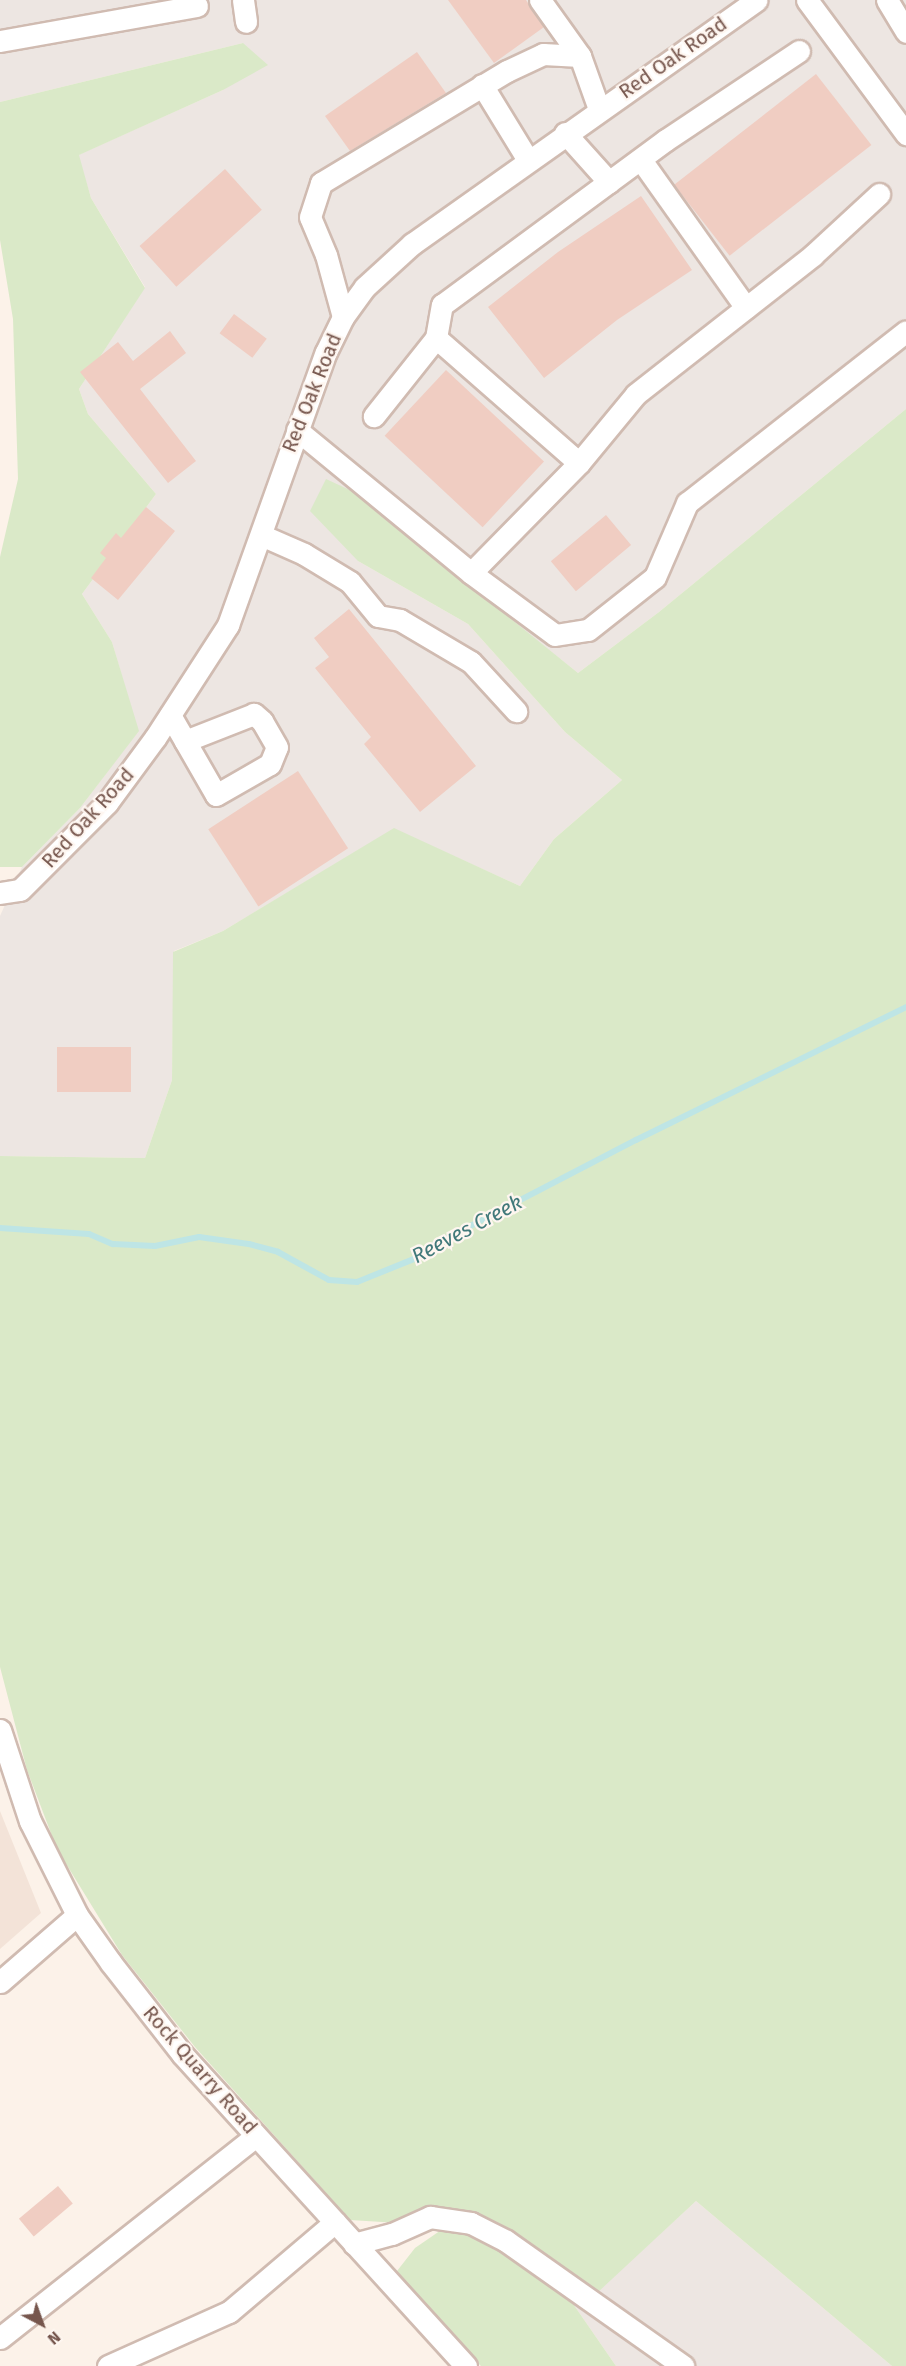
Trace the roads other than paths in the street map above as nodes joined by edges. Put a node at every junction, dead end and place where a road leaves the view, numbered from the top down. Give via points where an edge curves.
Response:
1 (243, 0) edge
2 (540, 0) edge
3 (756, 0) edge
4 (807, 0) edge
5 (887, 0) edge
6 (197, 6) dead end
7 (246, 22) dead end
8 (906, 32) edge
9 (0, 41) edge
10 (799, 51) dead end
11 (580, 56) junction
12 (482, 86) junction
13 (599, 109) junction
14 (565, 133) junction
15 (906, 134) edge
16 (528, 160) junction
17 (641, 160) junction
18 (609, 182) junction
19 (879, 194) dead end
20 (746, 308) junction
21 (343, 317) junction
22 (906, 331) edge
23 (436, 338) junction
24 (374, 416) dead end
25 (297, 430) junction
26 (579, 463) junction
27 (261, 535) junction
28 (471, 573) junction
29 (516, 711) dead end
30 (170, 715) junction
31 (185, 741) dead end
32 (0, 893) edge
33 (0, 1730) edge
34 (77, 1915) junction
35 (0, 1982) edge
36 (256, 2136) junction
37 (335, 2222) junction
38 (354, 2244) junction
39 (0, 2338) edge
40 (108, 2366) edge
41 (466, 2366) edge
42 (683, 2366) edge

1 - 7 street
2 - 11 street
3 - 13 street, Red Oak Road
4 - 15 street
5 - 8 street
6 - 9 street
10 - 17 street
11 - 12 street via 543,54
11 - 13 street
12 - 16 street
12 - 21 street via 321,183 310,217 326,255
13 - 14 street, Red Oak Road
14 - 16 street, Red Oak Road
14 - 18 street
16 - 21 street, Red Oak Road via 412,244 365,287
17 - 18 street
17 - 20 street
18 - 23 street via 442,305
19 - 20 street via 813,255
20 - 26 street via 636,394
21 - 25 street, Red Oak Road
22 - 28 street via 687,503 654,578 588,630 555,635
23 - 24 street
23 - 26 street
25 - 27 street, Red Oak Road
25 - 28 street
26 - 28 street
27 - 29 street via 304,554 350,582 378,616 400,620 471,662
27 - 30 street, Red Oak Road via 228,625
30 - 31 street
30 - 32 street, Red Oak Road via 107,802 61,852 20,890
33 - 34 street, Rock Quarry Road via 30,1821
34 - 35 street
34 - 36 street, Rock Quarry Road via 182,2054
36 - 37 street, Rock Quarry Road
36 - 39 street
37 - 38 street, Rock Quarry Road
37 - 40 street via 229,2312
38 - 41 street, Rock Quarry Road
38 - 42 street via 392,2234 430,2217 471,2223 506,2241

